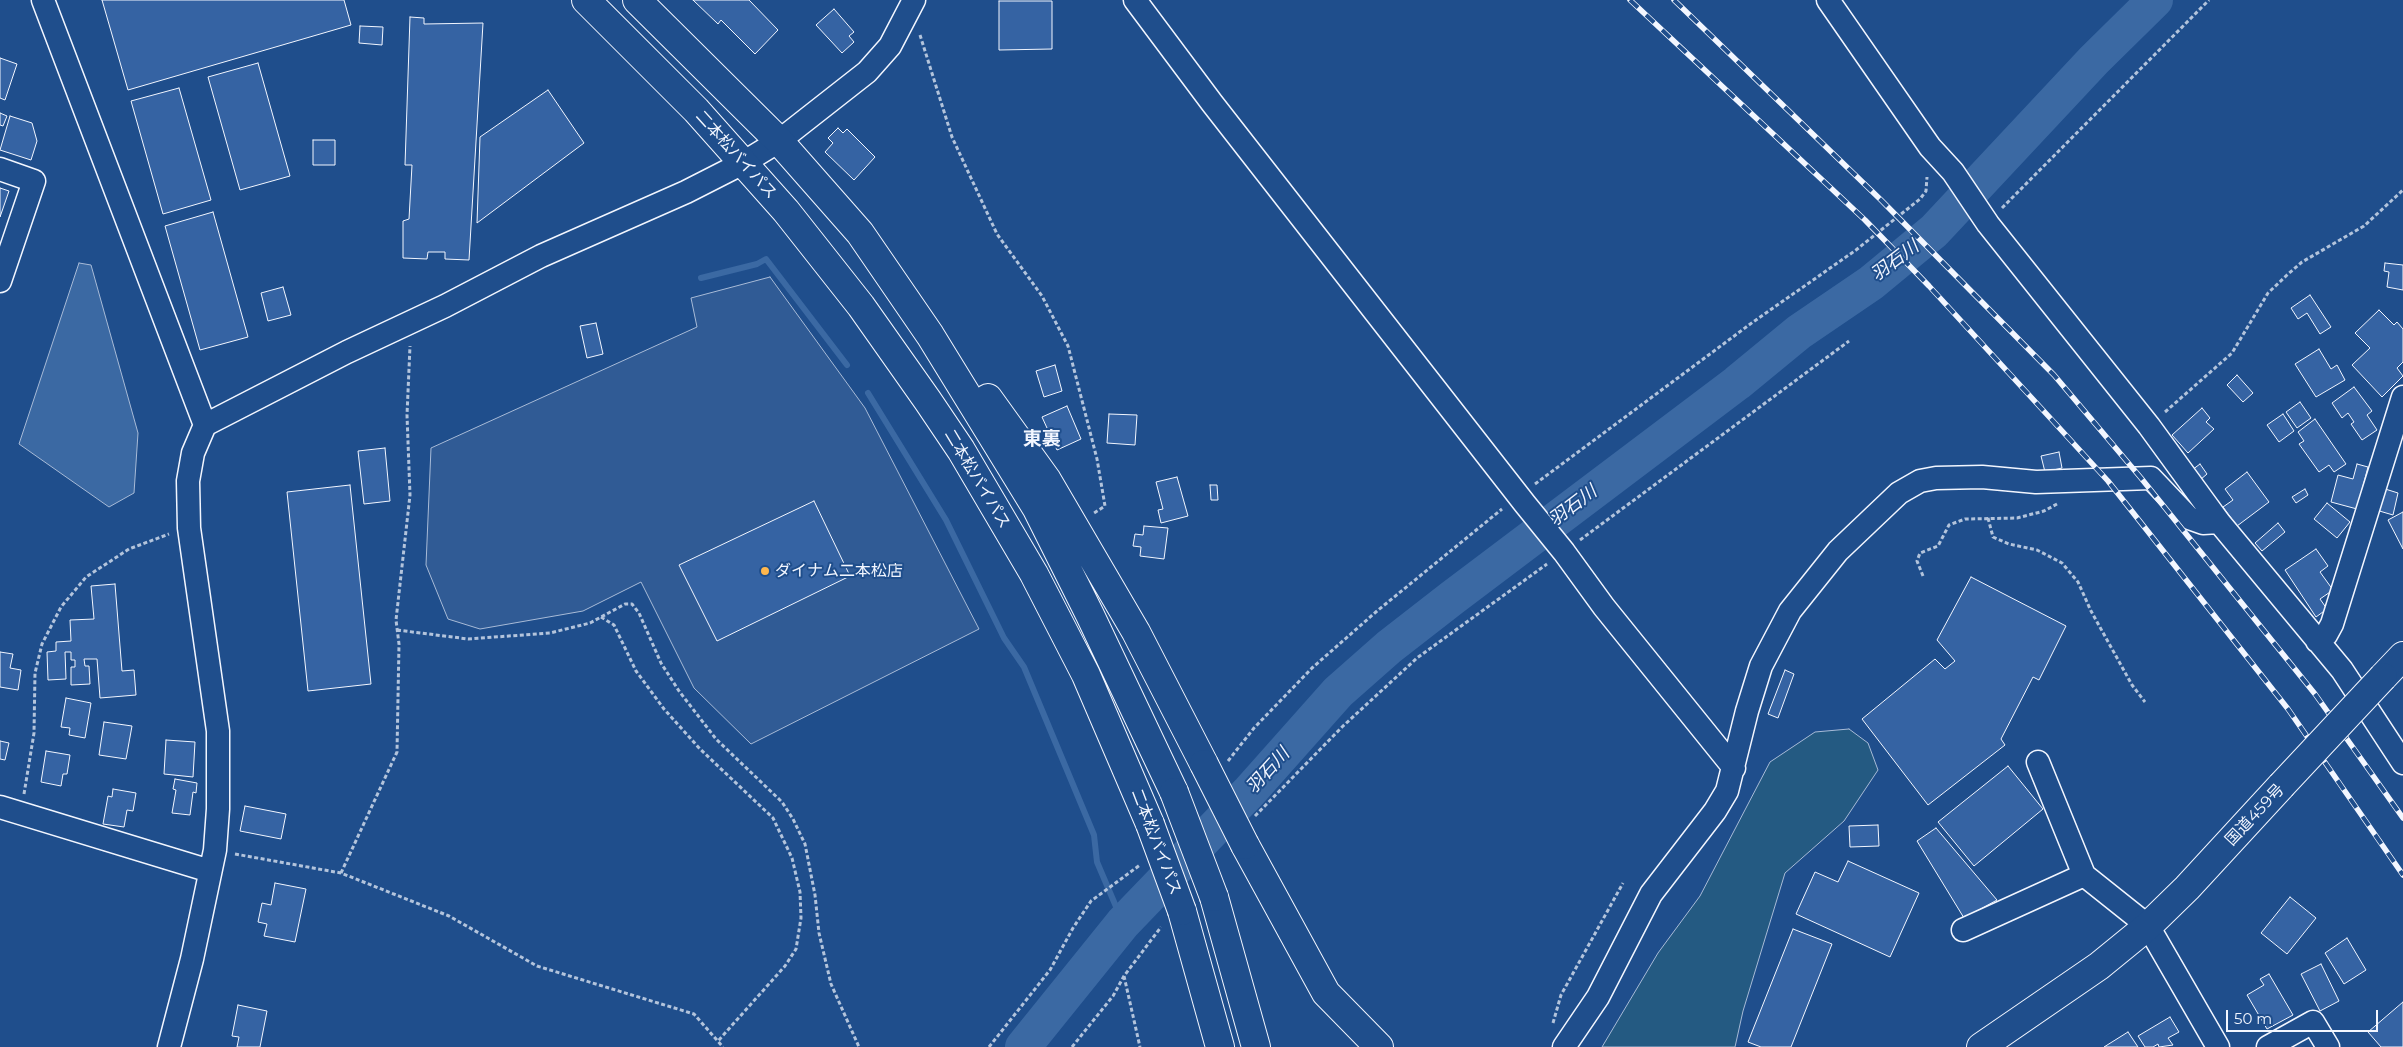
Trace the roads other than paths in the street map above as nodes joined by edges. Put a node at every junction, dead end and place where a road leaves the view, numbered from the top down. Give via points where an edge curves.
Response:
1 (43, 0) edge
2 (586, 0) edge
3 (637, 0) edge
4 (1135, 0) edge
5 (1828, 0) edge
6 (913, 4) edge
7 (779, 141) junction
8 (743, 163) junction
9 (0, 169) edge
10 (860, 233) junction
11 (0, 282) edge
12 (2403, 397) edge
13 (205, 425) junction
14 (2219, 522) junction
15 (2317, 641) junction
16 (2403, 656) edge
17 (2400, 752) edge
18 (2038, 762) dead end
19 (1734, 768) junction
20 (10, 810) edge
21 (212, 860) junction
22 (2084, 875) junction
23 (2148, 926) junction
24 (1964, 930) dead end
25 (1994, 1043) edge
26 (169, 1047) edge
27 (1220, 1047) edge
28 (1256, 1047) edge
29 (1379, 1047) edge
30 (1564, 1047) edge
31 (1957, 1047) edge
32 (2218, 1047) edge
33 (2268, 1047) edge
34 (2328, 1047) edge

1 - 13 street
2 - 8 highway, 二本松バイパス via 696,110
3 - 7 highway, 二本松バイパス
4 - 19 street via 1604,607
5 - 14 street via 1930,147 1994,216
6 - 7 street via 890,46 867,72
7 - 8 street
7 - 10 highway, 二本松バイパス
8 - 13 street via 542,256
8 - 27 highway, 二本松バイパス, bridge via 786,211 861,306 961,450 1034,574 1086,675 1150,824 1173,917
9 - 11 street via 34,181
10 - 28 highway, 二本松バイパス, bridge via 930,336 1037,508 1090,616 1174,792 1214,897
10 - 29 highway, bridge via 908,288 1047,480 1136,632 1245,845 1326,993
12 - 15 street via 2332,624 2326,635
13 - 21 street via 193,453 188,481 189,528 218,731 218,809
14 - 15 street
14 - 19 street via 2189,518 2151,478 2076,481 1936,478 1920,481 1899,493 1838,551 1785,618 1761,666
15 - 17 street via 2342,670
16 - 23 highway, 国道459号, bridge
18 - 22 street
19 - 30 street via 1727,791 1715,811 1651,894 1598,997
20 - 21 street
21 - 26 street via 192,959
22 - 23 street
22 - 24 street
23 - 25 highway, 国道459号
23 - 32 street
25 - 31 highway via 1973,1038
33 - 34 street via 2313,1022

